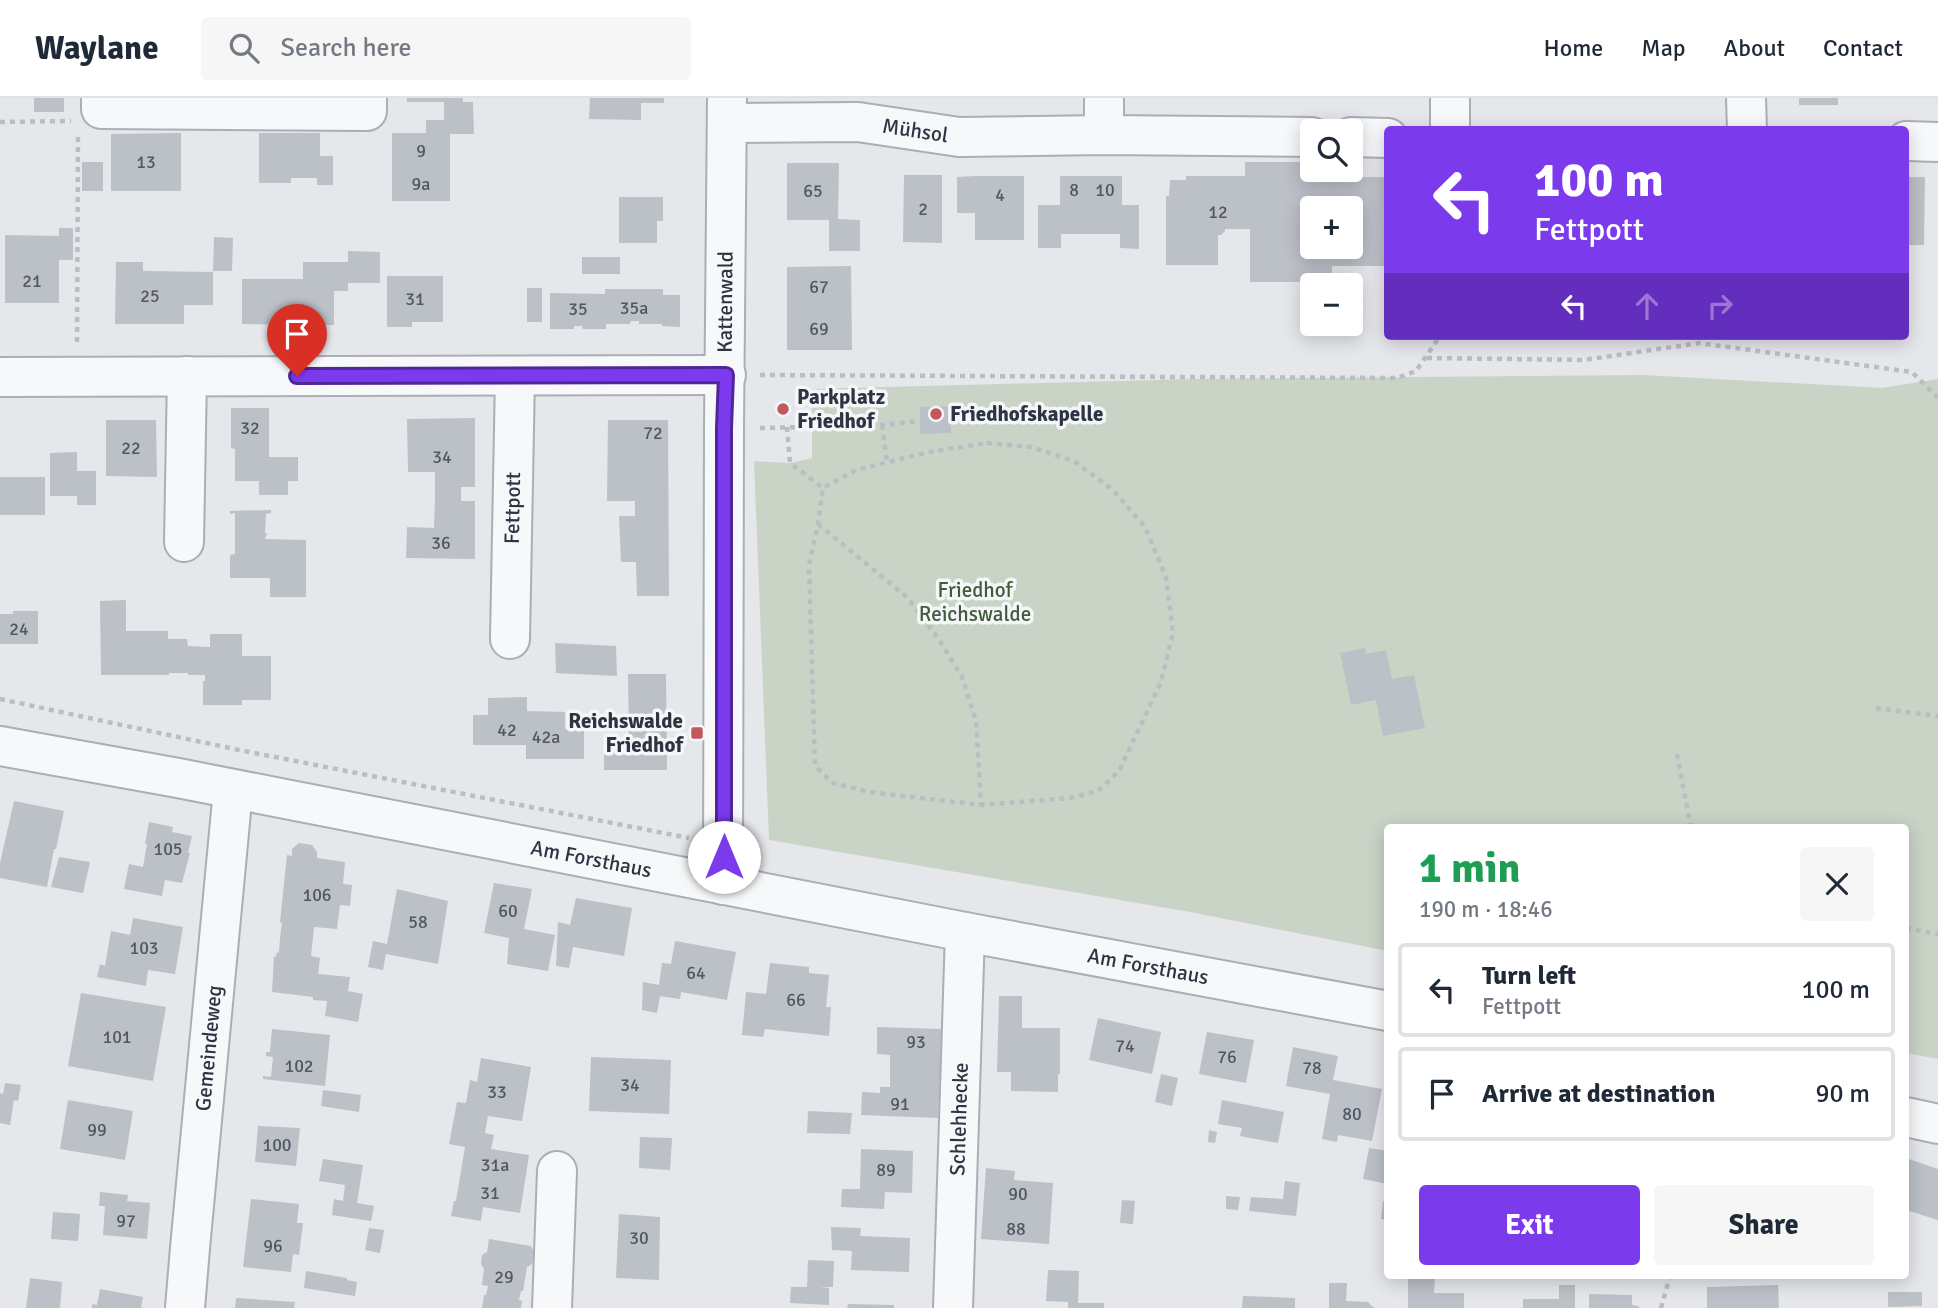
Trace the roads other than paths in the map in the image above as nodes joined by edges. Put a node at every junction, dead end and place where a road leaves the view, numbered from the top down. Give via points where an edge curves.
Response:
1 (367, 98) edge
2 (1450, 98) edge
3 (1746, 98) edge
4 (102, 103) edge
5 (727, 111) edge
6 (1104, 116) edge
7 (1450, 126) edge
8 (1746, 126) edge
9 (1300, 136) edge
10 (1363, 137) edge
11 (1384, 138) edge
12 (1909, 141) edge
13 (1938, 142) edge
14 (726, 375) junction
15 (187, 376) junction
16 (515, 376) junction
17 (0, 377) edge
18 (184, 542) dead end
19 (510, 639) dead end
20 (0, 746) edge
21 (233, 790) junction
22 (723, 885) junction
23 (965, 932) junction
24 (1384, 1010) edge
25 (1909, 1118) edge
26 (1938, 1124) edge
27 (557, 1171) dead end
28 (185, 1308) edge
29 (552, 1308) edge
30 (953, 1308) edge

1 - 4 street via 367,111
2 - 7 street
3 - 8 street
5 - 6 street, Mühsol via 858,122 960,137
5 - 14 street, Kattenwald
6 - 9 street, Mühsol
10 - 11 street
12 - 13 street
14 - 16 street
14 - 22 street, Kattenwald
15 - 16 street
15 - 17 street
15 - 18 street
16 - 19 street, Fettpott
20 - 21 street, Am Forsthaus
21 - 22 street, Am Forsthaus
21 - 28 street, Gemeindeweg
22 - 23 street, Am Forsthaus
23 - 24 street, Am Forsthaus
23 - 30 street, Schlehhecke
25 - 26 street
27 - 29 street

